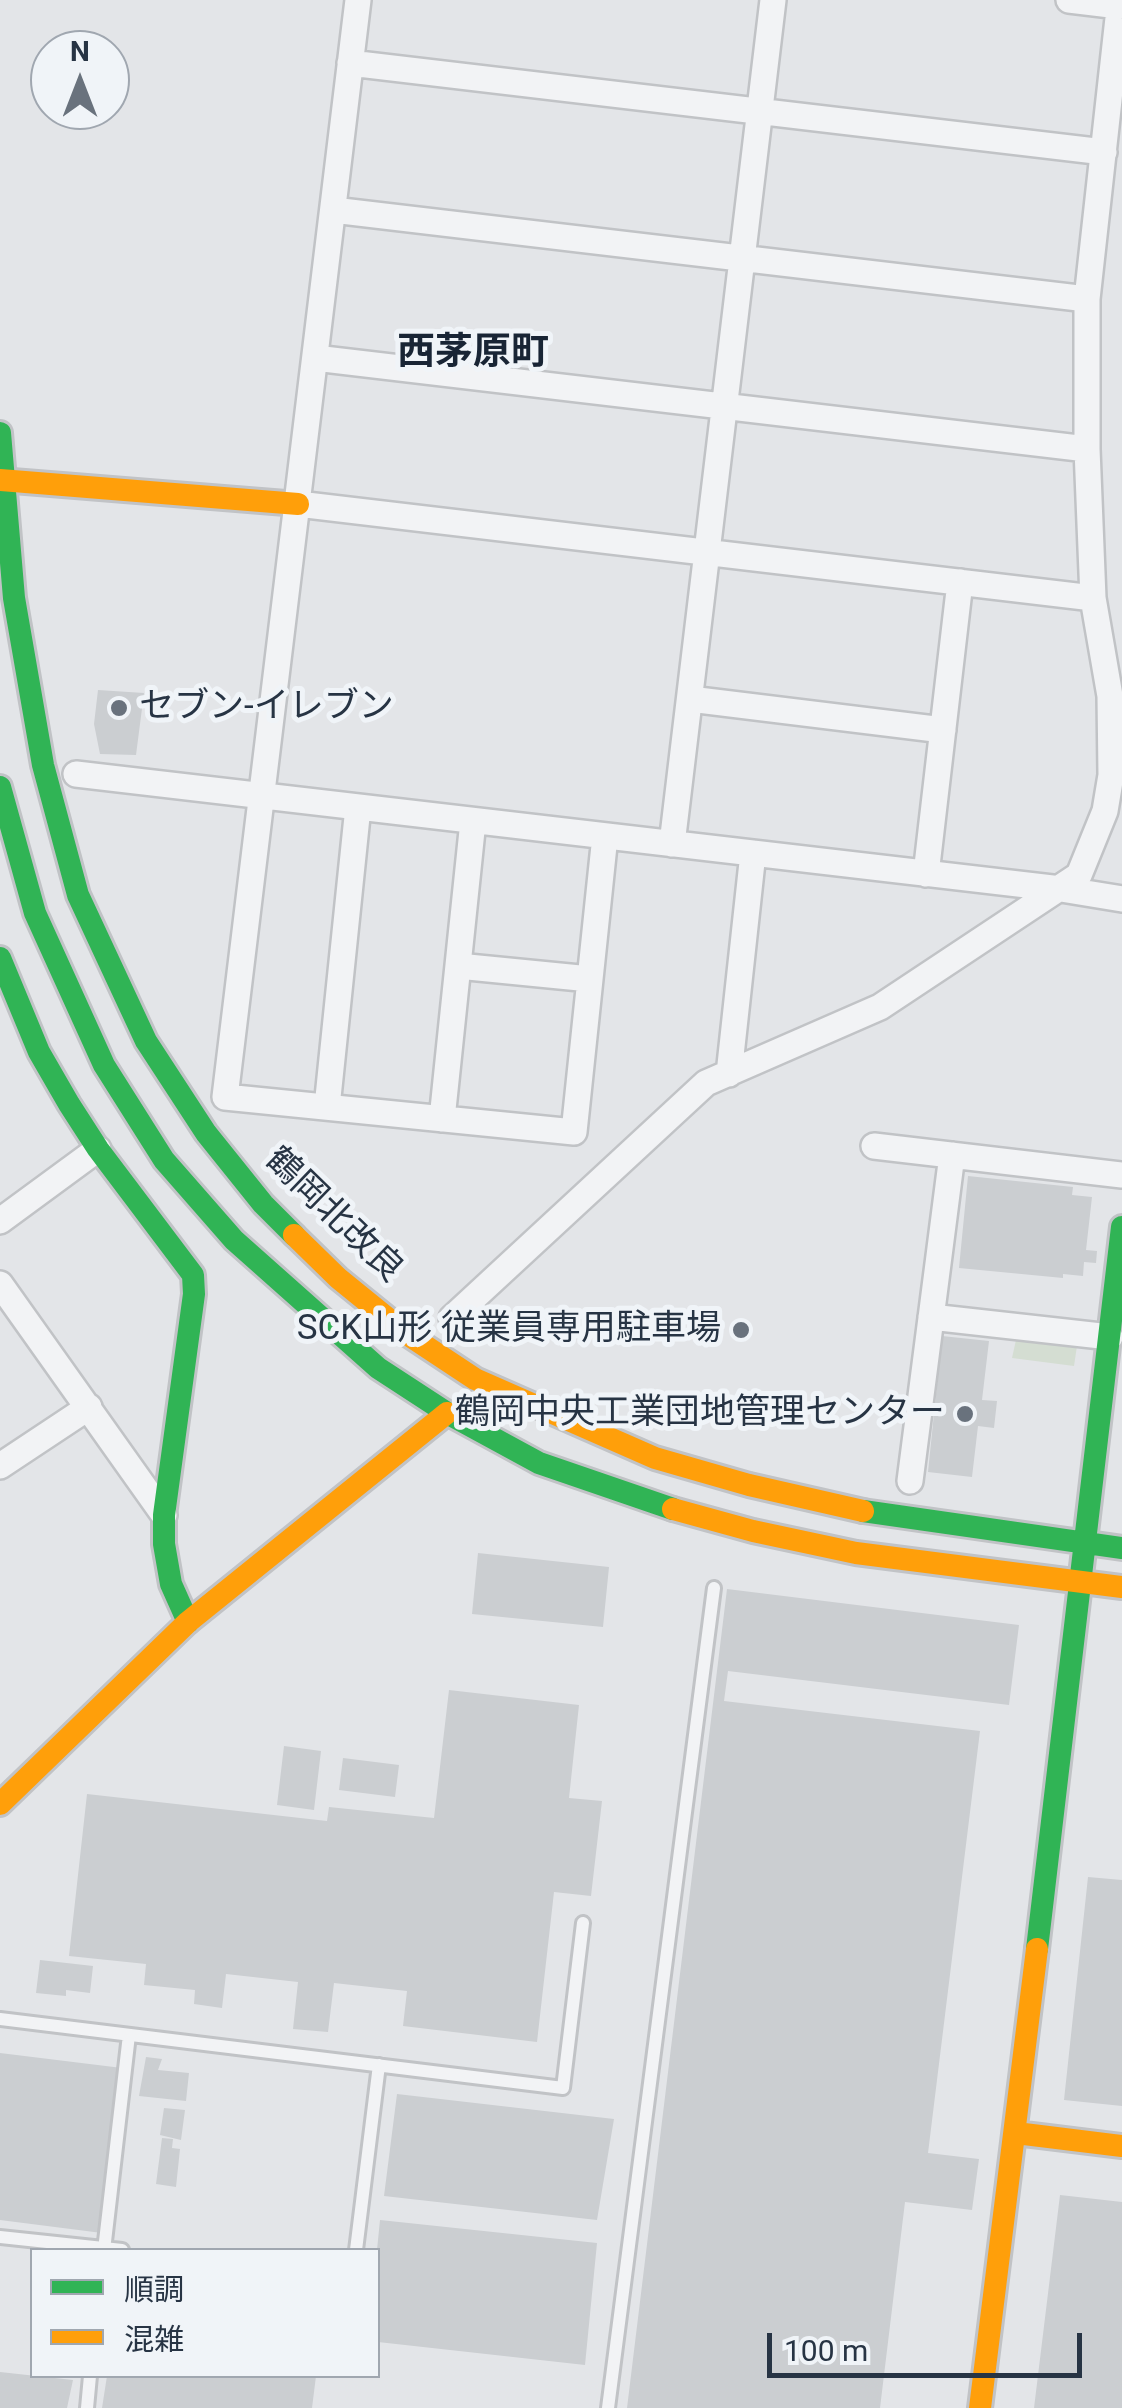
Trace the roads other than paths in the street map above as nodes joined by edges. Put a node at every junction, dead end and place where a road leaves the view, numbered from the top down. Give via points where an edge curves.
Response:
1 (358, 0) edge
2 (773, 0) edge
3 (1069, 0) edge
4 (1120, 3) edge
5 (1119, 42) edge
6 (350, 63) junction
7 (760, 112) junction
8 (1104, 152) junction
9 (1111, 184) edge
10 (333, 210) junction
11 (742, 258) junction
12 (1087, 299) junction
13 (315, 358) junction
14 (725, 406) junction
15 (0, 434) edge
16 (1087, 449) junction
17 (1, 480) edge
18 (298, 504) junction
19 (707, 552) junction
20 (960, 582) junction
21 (1093, 598) junction
22 (690, 699) junction
23 (943, 730) junction
24 (76, 774) dead end
25 (0, 787) edge
26 (263, 796) junction
27 (358, 808) junction
28 (473, 821) junction
29 (605, 836) junction
30 (672, 844) junction
31 (753, 853) junction
32 (926, 874) junction
33 (1061, 889) junction
34 (1122, 899) edge
35 (0, 958) edge
36 (458, 966) junction
37 (590, 980) junction
38 (729, 1074) junction
39 (328, 1107) junction
40 (442, 1118) junction
41 (874, 1146) dead end
42 (98, 1149) junction
43 (952, 1155) junction
44 (1122, 1175) edge
45 (0, 1222) edge
46 (1122, 1227) edge
47 (0, 1284) edge
48 (931, 1317) junction
49 (452, 1318) dead end
50 (1110, 1338) junction
51 (89, 1407) junction
52 (448, 1413) junction
53 (0, 1466) edge
54 (910, 1481) dead end
55 (164, 1515) junction
56 (1086, 1544) junction
57 (1122, 1548) edge
58 (1080, 1582) junction
59 (1122, 1587) edge
60 (714, 1588) dead end
61 (188, 1622) junction
62 (1, 1801) edge
63 (583, 1923) dead end
64 (0, 2019) edge
65 (129, 2035) junction
66 (379, 2065) junction
67 (1016, 2133) junction
68 (1122, 2146) edge
69 (0, 2237) edge
70 (89, 2248) edge
71 (105, 2248) edge
72 (356, 2248) edge
73 (90, 2378) edge
74 (86, 2408) edge
75 (608, 2408) edge
76 (980, 2408) edge

1 - 6 street
2 - 7 street
3 - 4 street
4 - 5 street
5 - 8 street
6 - 7 street
6 - 10 street
7 - 8 street
7 - 11 street
8 - 9 street
9 - 12 street
10 - 11 street
10 - 13 street
11 - 12 street
11 - 14 street
12 - 16 street
13 - 14 street
13 - 18 street
14 - 16 street
14 - 19 street
15 - 17 main road, 鶴岡北改良
16 - 21 street
17 - 18 main road
17 - 56 main road, 鶴岡北改良 via 43,765 78,895 146,1041 206,1133 338,1278 475,1379 656,1458 866,1512
18 - 19 street
18 - 26 street
19 - 20 street
19 - 22 street
20 - 21 street
20 - 23 street
21 - 33 street via 1110,696 1111,775 1105,811 1079,874
22 - 23 street
22 - 30 street
23 - 32 street
24 - 26 street
25 - 52 main road via 35,913 68,990 104,1065 164,1160 234,1240 378,1368
26 - 27 street
26 - 39 street via 225,1096
27 - 28 street
27 - 39 street
28 - 29 street
28 - 36 street
29 - 30 street
29 - 37 street
30 - 31 street
31 - 32 street
31 - 38 street
32 - 33 street
33 - 34 street
33 - 38 street via 880,1007
35 - 42 main road via 39,1052
36 - 37 street
36 - 40 street
37 - 40 street via 574,1132
38 - 49 street via 706,1083
39 - 40 street
41 - 43 street
42 - 45 street
42 - 55 main road via 193,1275
43 - 44 street
43 - 48 street
46 - 50 main road
47 - 51 street
48 - 50 street
48 - 54 street
50 - 56 main road
51 - 53 street
51 - 55 street
52 - 58 main road via 538,1462 753,1532 856,1553
52 - 61 main road
55 - 61 main road via 171,1584
56 - 57 main road, 鶴岡北改良
56 - 58 main road
58 - 59 main road
58 - 67 main road
60 - 75 lane
61 - 62 main road
63 - 66 lane via 563,2088
64 - 65 lane
65 - 66 lane
65 - 71 lane
66 - 72 lane
67 - 68 main road
67 - 76 main road
69 - 70 lane
73 - 74 lane

